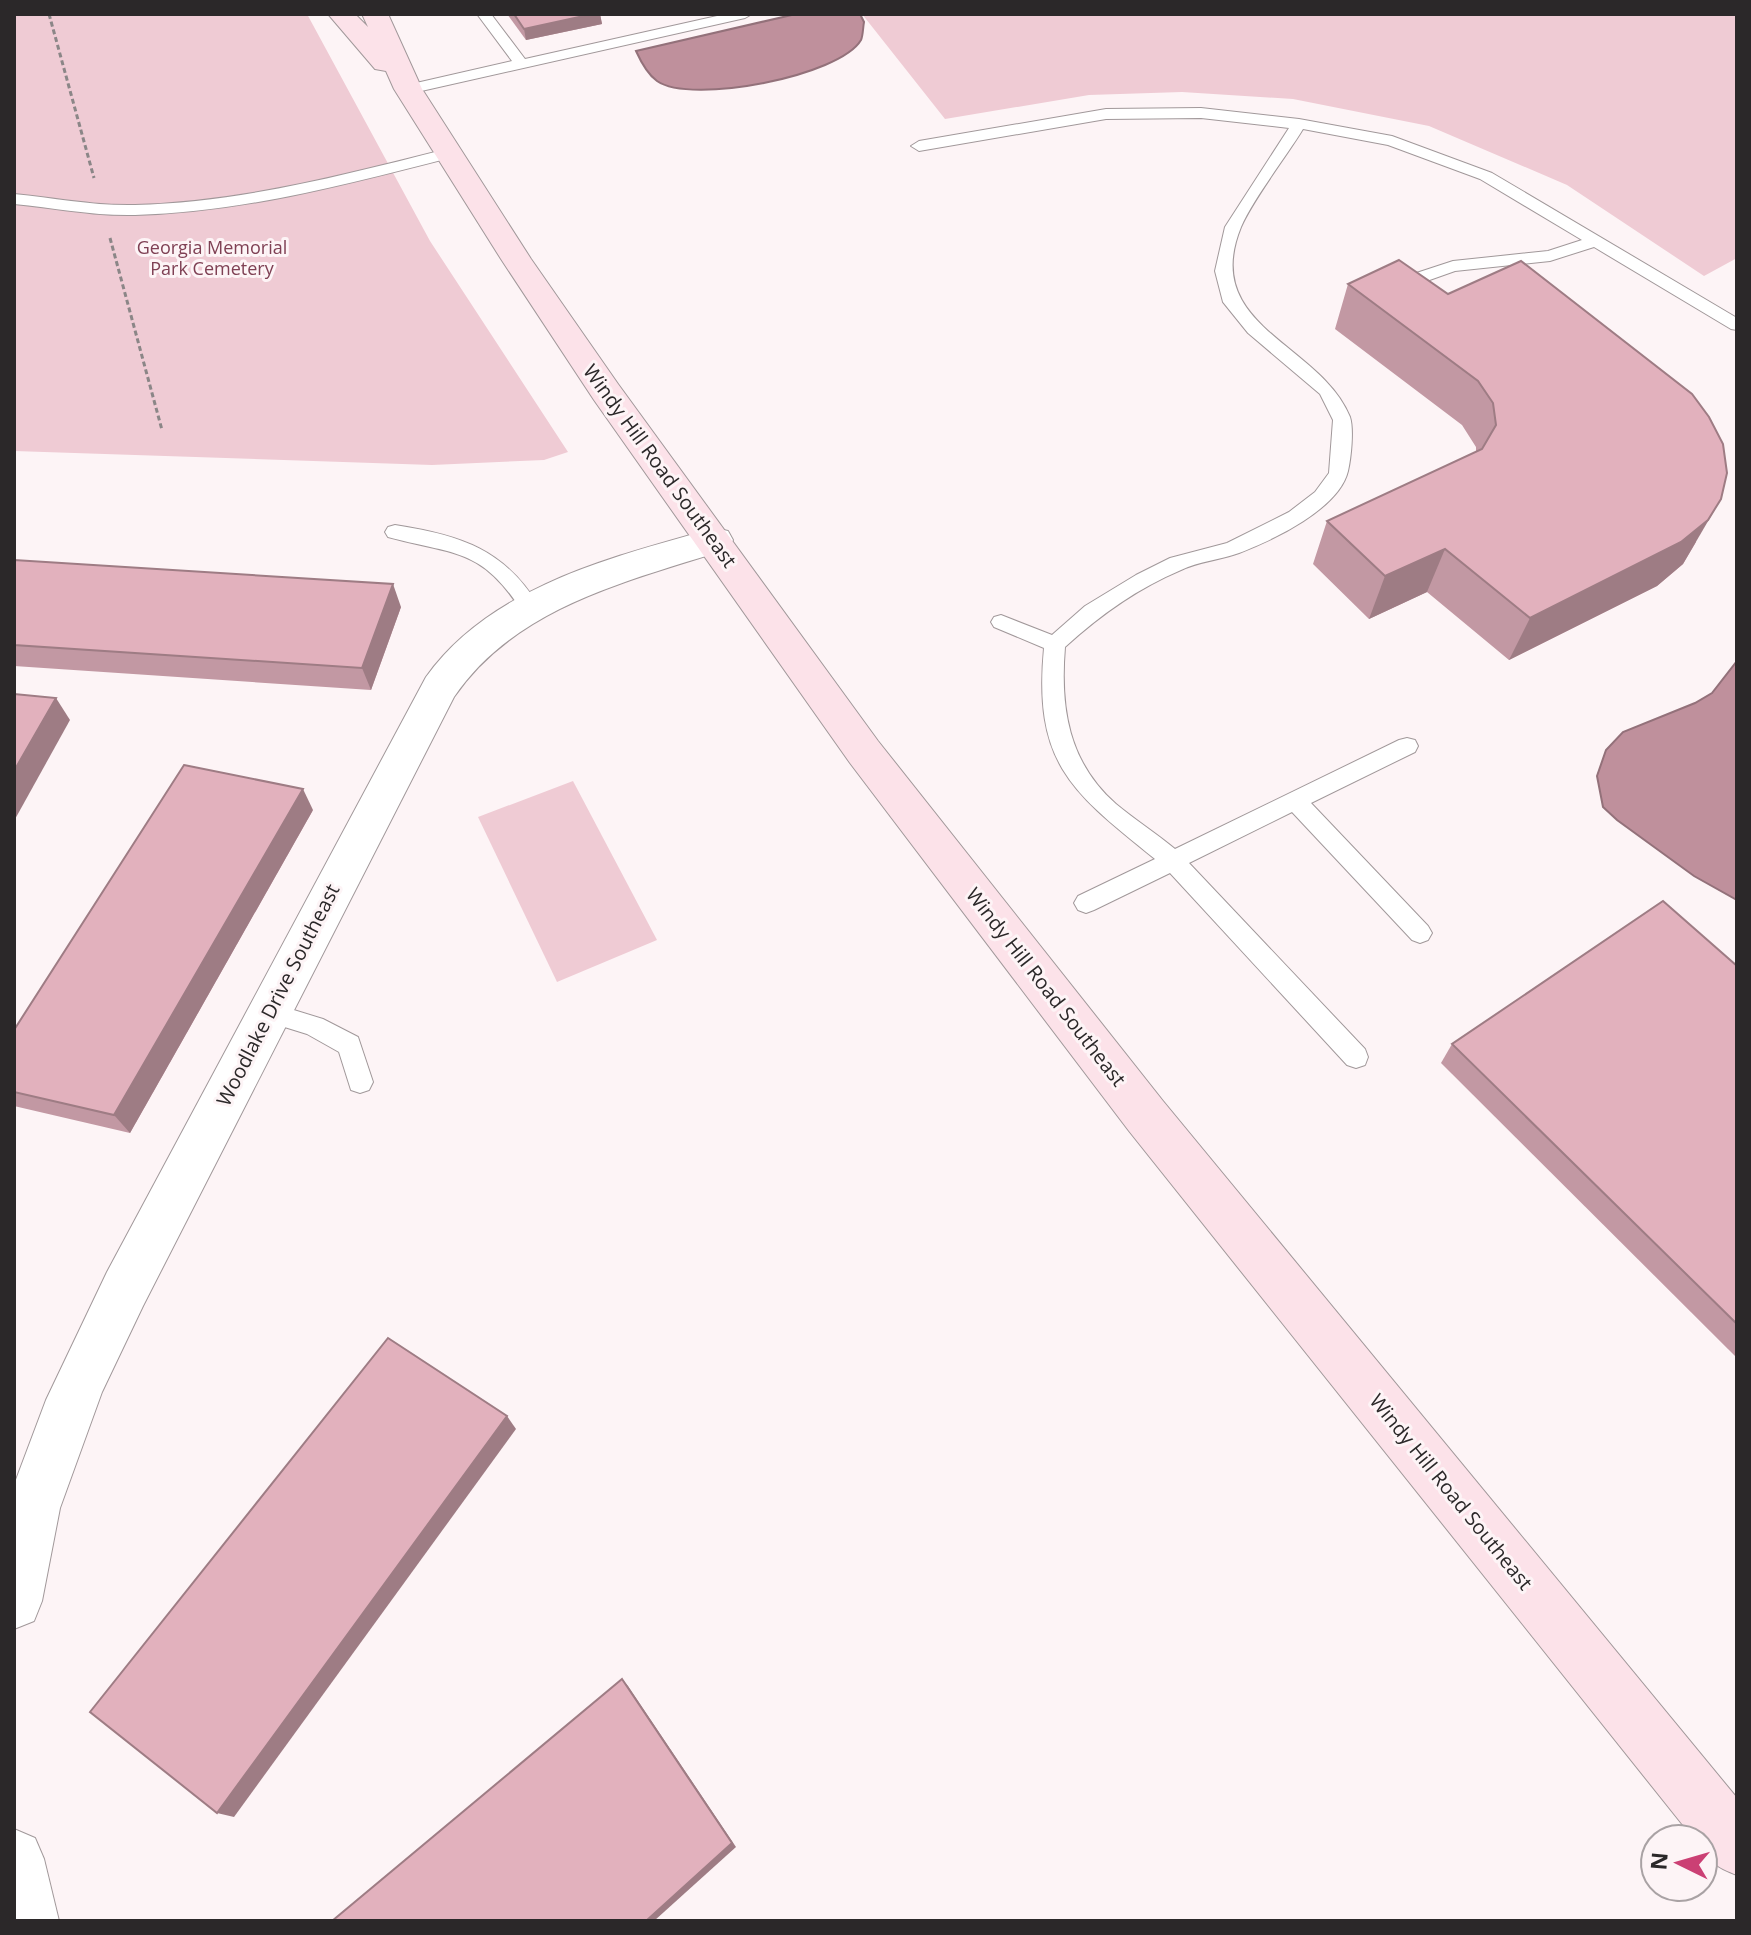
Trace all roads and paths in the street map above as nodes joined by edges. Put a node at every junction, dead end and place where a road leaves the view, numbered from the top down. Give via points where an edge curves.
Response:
1 (341, 14) edge
2 (375, 14) edge
3 (484, 14) edge
4 (745, 14) edge
5 (521, 64) junction
6 (408, 89) junction
7 (1299, 124) junction
8 (919, 146) dead end
9 (447, 154) junction
10 (14, 199) edge
11 (1593, 242) junction
12 (1413, 293) edge
13 (1737, 325) edge
14 (395, 532) dead end
15 (715, 540) junction
16 (530, 608) junction
17 (1001, 622) dead end
18 (1055, 644) junction
19 (1407, 746) dead end
20 (1295, 801) junction
21 (1173, 861) junction
22 (1086, 903) dead end
23 (1420, 933) dead end
24 (271, 1013) junction
25 (1356, 1057) dead end
26 (360, 1082) dead end
27 (14, 1601) edge
28 (1737, 1845) edge
29 (14, 1859) edge
30 (28, 1921) edge

1 - 6 main road, Windy Hill Road Southeast
2 - 6 main road, Windy Hill Road Southeast
3 - 5 lane
4 - 5 lane
5 - 6 lane
6 - 9 main road, Windy Hill Road Southeast
7 - 8 lane via 1201,113 1106,114
7 - 11 lane via 1392,141 1486,176
7 - 18 lane via 1233,227 1223,271 1232,302 1254,329 1327,391 1342,420 1338,473 1322,497 1296,517 1233,548 1177,563 1143,580 1092,611
9 - 10 lane via 291,193 232,201 87,209
9 - 15 main road, Windy Hill Road Southeast via 606,392
11 - 12 lane via 1550,256 1453,266 1401,284
11 - 13 lane
14 - 16 lane via 441,538 481,556 516,582
15 - 16 street, Woodlake Drive Southeast
15 - 28 main road, Windy Hill Road Southeast via 864,752 1146,1116
16 - 24 street, Woodlake Drive Southeast via 459,662 435,697
17 - 18 lane
18 - 21 lane via 1050,692 1056,726 1078,775 1122,823
19 - 20 lane
20 - 21 lane
20 - 23 lane
21 - 22 lane
21 - 25 lane
24 - 26 lane via 314,1026 349,1045
24 - 27 street, Woodlake Drive Southeast via 109,1319 59,1427 20,1554
29 - 30 street

